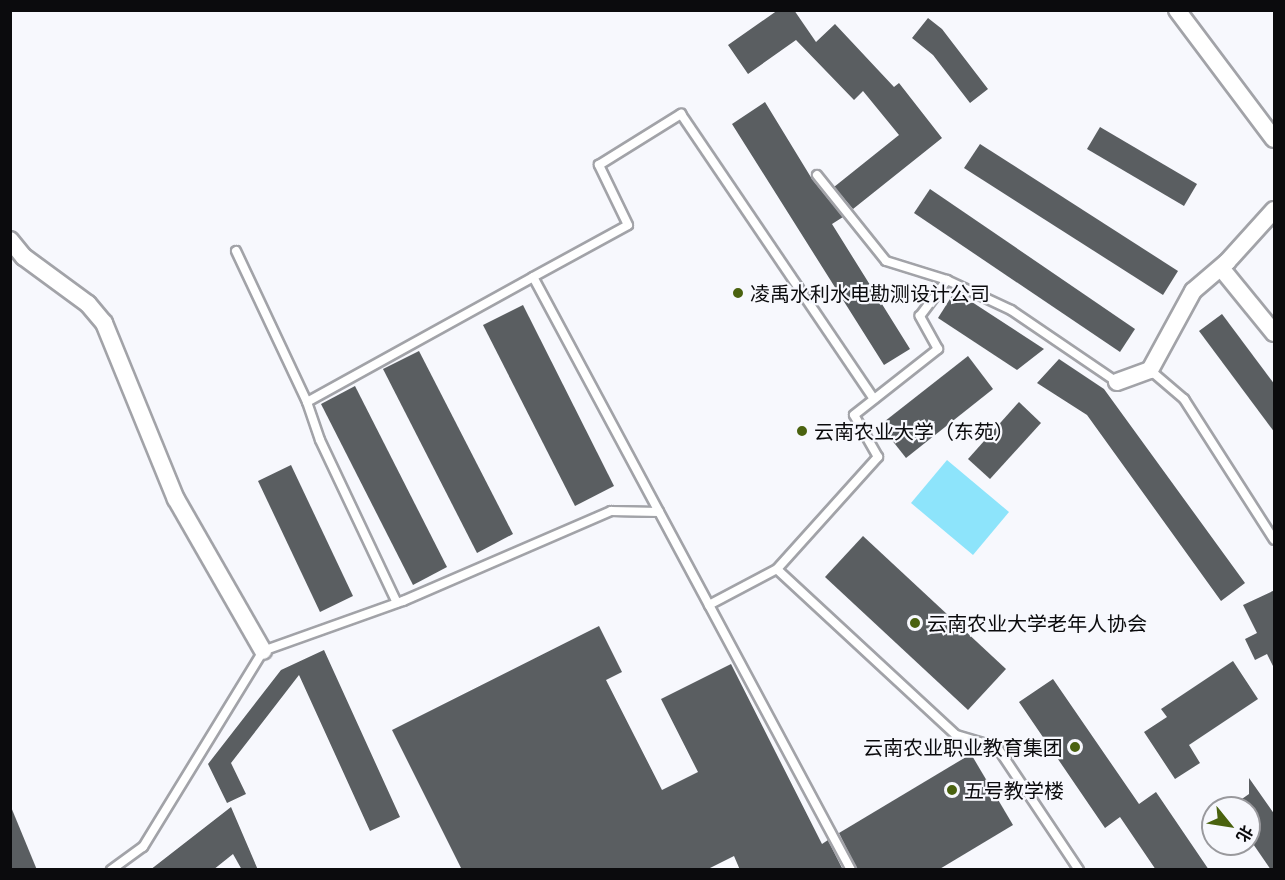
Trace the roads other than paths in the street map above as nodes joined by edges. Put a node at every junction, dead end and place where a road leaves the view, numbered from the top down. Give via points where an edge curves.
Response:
1 (1177, 10) edge
2 (1275, 139) edge
3 (817, 175) dead end
4 (1275, 210) edge
5 (10, 240) edge
6 (236, 251) dead end
7 (1221, 268) junction
8 (533, 277) junction
9 (947, 280) junction
10 (1275, 333) edge
11 (1150, 370) junction
12 (1117, 382) joint
13 (874, 399) junction
14 (307, 402) junction
15 (659, 512) junction
16 (1275, 540) edge
17 (777, 569) junction
18 (397, 603) junction
19 (709, 605) junction
20 (263, 651) junction
21 (111, 870) edge
22 (850, 870) edge
23 (1079, 870) edge

1 - 2 street
3 - 9 lane via 886,261
4 - 7 street
5 - 20 street via 24,257 88,304 104,323 176,499
6 - 14 lane
7 - 10 street
7 - 11 street via 1193,291
8 - 13 lane via 628,225 599,165 681,114
8 - 14 lane
8 - 15 lane
9 - 12 lane via 1011,310
9 - 13 lane via 920,316 938,349
11 - 12 street
11 - 16 lane via 1184,399
13 - 17 lane via 854,415 878,457
14 - 18 lane via 320,440
15 - 18 lane via 611,511
15 - 19 lane
17 - 19 lane
17 - 23 lane via 956,735 997,747
18 - 20 lane
19 - 22 lane
20 - 21 lane via 143,847

